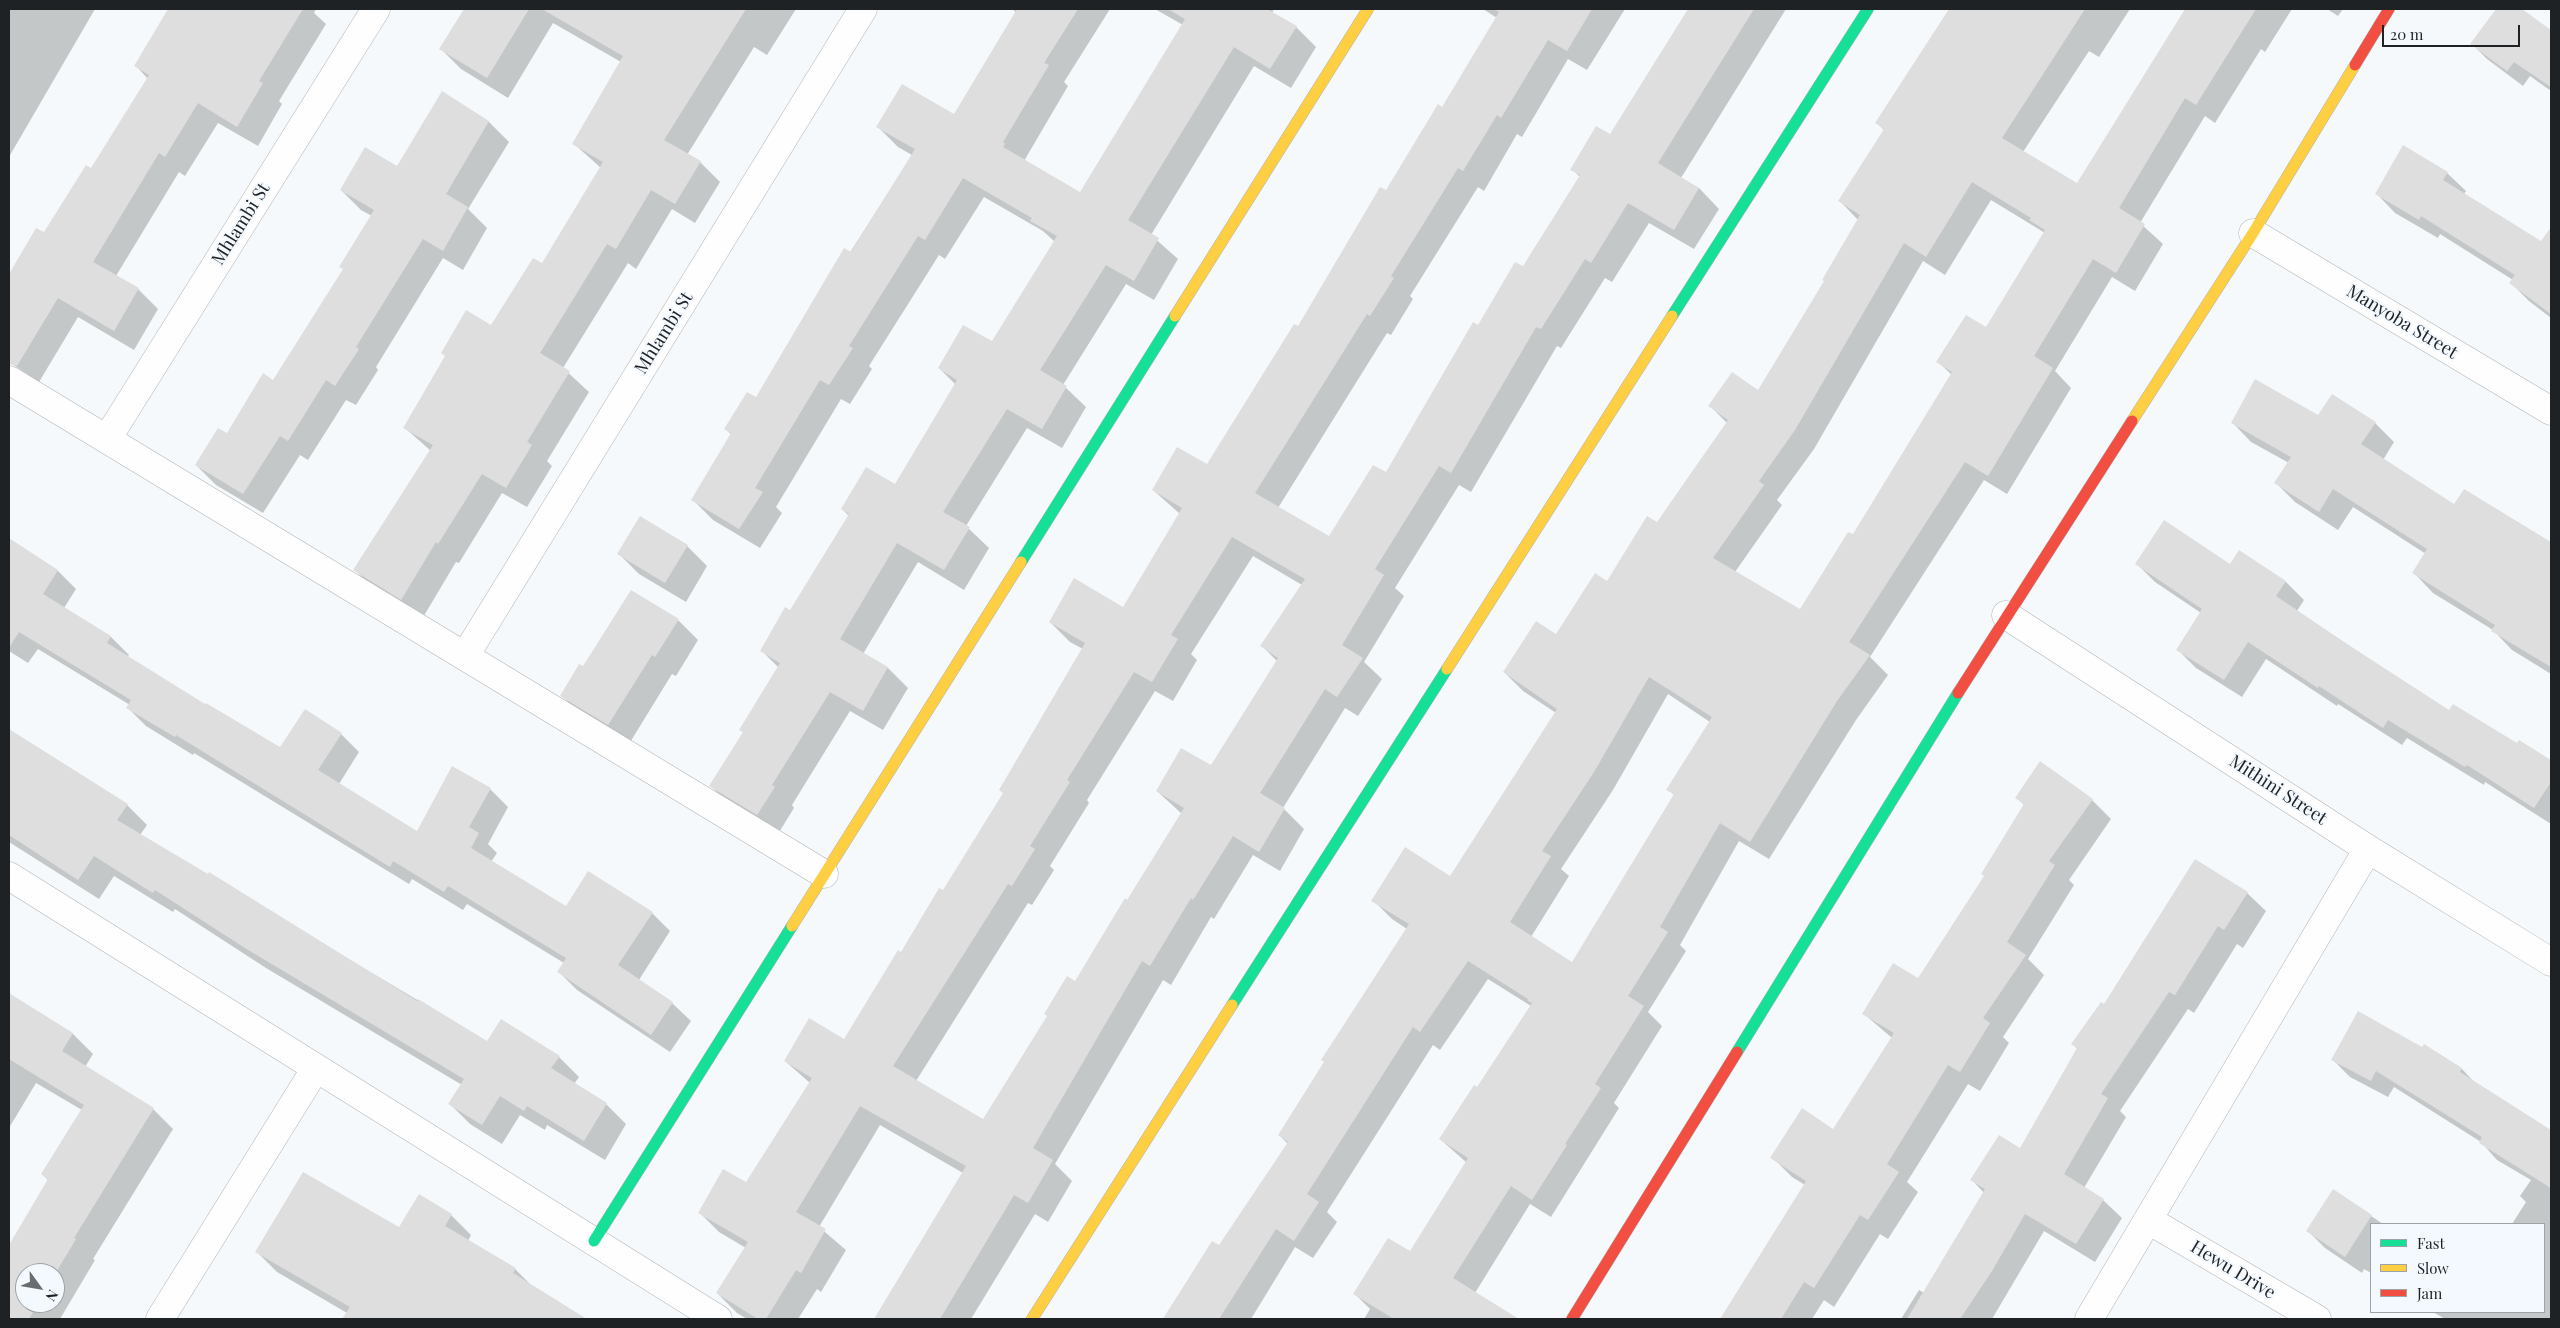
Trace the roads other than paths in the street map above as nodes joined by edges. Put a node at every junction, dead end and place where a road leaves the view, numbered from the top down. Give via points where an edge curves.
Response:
1 (376, 9) edge
2 (863, 9) edge
3 (1368, 9) edge
4 (1868, 9) edge
5 (2389, 9) edge
6 (2253, 233) junction
7 (9, 380) edge
8 (2551, 412) edge
9 (107, 439) junction
10 (2006, 615) junction
11 (465, 656) junction
12 (2368, 849) junction
13 (824, 874) junction
14 (9, 876) edge
15 (2551, 962) edge
16 (316, 1068) junction
17 (2150, 1220) junction
18 (594, 1241) junction
19 (160, 1319) edge
20 (718, 1319) edge
21 (1032, 1319) edge
22 (1572, 1319) edge
23 (2089, 1319) edge
24 (2316, 1319) edge

1 - 9 street, Mhlambi St
2 - 11 street, Mhlambi St
3 - 13 street
4 - 21 street
5 - 6 street
6 - 8 street, Manyoba Street
6 - 10 street
7 - 9 street
9 - 11 street
10 - 12 street, Mithini Street
10 - 22 street
11 - 13 street
12 - 15 street, Mithini Street
12 - 17 street
13 - 18 street
14 - 16 street
16 - 18 street
16 - 19 street
17 - 23 street
17 - 24 street, Hewu Drive
18 - 20 street

